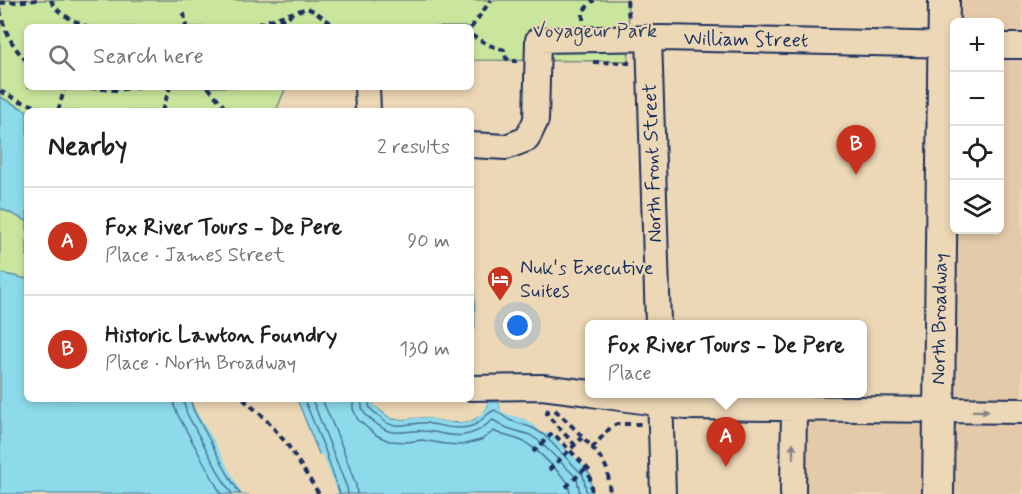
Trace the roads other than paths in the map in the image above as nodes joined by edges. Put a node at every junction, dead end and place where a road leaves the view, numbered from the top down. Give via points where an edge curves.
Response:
1 (944, 0) edge
2 (649, 38) junction
3 (949, 45) edge
4 (1004, 46) edge
5 (1022, 46) edge
6 (367, 90) edge
7 (368, 108) edge
8 (474, 145) edge
9 (658, 320) edge
10 (474, 387) edge
11 (585, 392) edge
12 (660, 399) edge
13 (803, 403) edge
14 (939, 410) junction
15 (1022, 411) edge
16 (663, 494) edge
17 (793, 494) edge
18 (938, 494) edge

1 - 3 main road, North Broadway
2 - 3 street, William Street
2 - 8 street, William Street via 538,39 536,120 527,139 506,147
2 - 9 street, North Front Street
3 - 14 main road, North Broadway
4 - 5 street
6 - 7 street
10 - 11 street via 542,387
12 - 13 street via 686,406
12 - 16 street
13 - 14 street
17 -> 13 street
14 -> 15 street
14 - 18 main road, North Broadway

